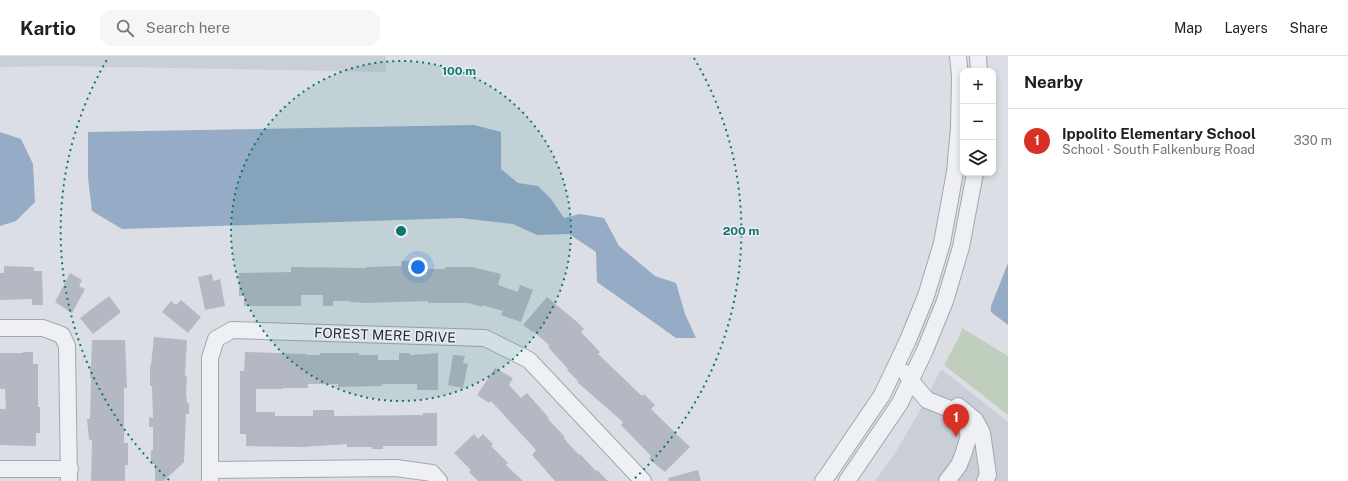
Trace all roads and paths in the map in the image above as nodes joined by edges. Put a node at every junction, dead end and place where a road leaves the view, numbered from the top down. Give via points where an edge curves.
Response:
1 (958, 56) edge
2 (978, 56) edge
3 (979, 68) edge
4 (974, 176) edge
5 (926, 296) junction
6 (0, 328) edge
7 (911, 381) junction
8 (962, 456) junction
9 (986, 462) junction
10 (0, 469) edge
11 (69, 475) edge
12 (210, 476) edge
13 (439, 481) edge
14 (643, 481) edge
15 (823, 481) edge
16 (847, 481) edge
17 (947, 481) edge
18 (985, 481) edge

1 - 5 street via 960,91 955,172 942,243
2 - 3 street
4 - 7 street via 961,247 945,301
5 - 7 street via 924,314 905,361 906,372
5 - 15 street via 882,395
6 - 11 street via 43,328 62,335 68,346
7 - 8 street via 926,400 955,411 964,421 969,435
7 - 9 street via 961,407 975,420 982,433
7 - 16 street via 900,403
8 - 9 street via 971,453
8 - 17 street via 959,465
9 - 18 street via 988,475
10 - 11 street
12 - 13 street via 396,468 432,473
12 - 14 street, FOREST MERE DRIVE via 210,358 216,339 232,330 485,338 529,360

